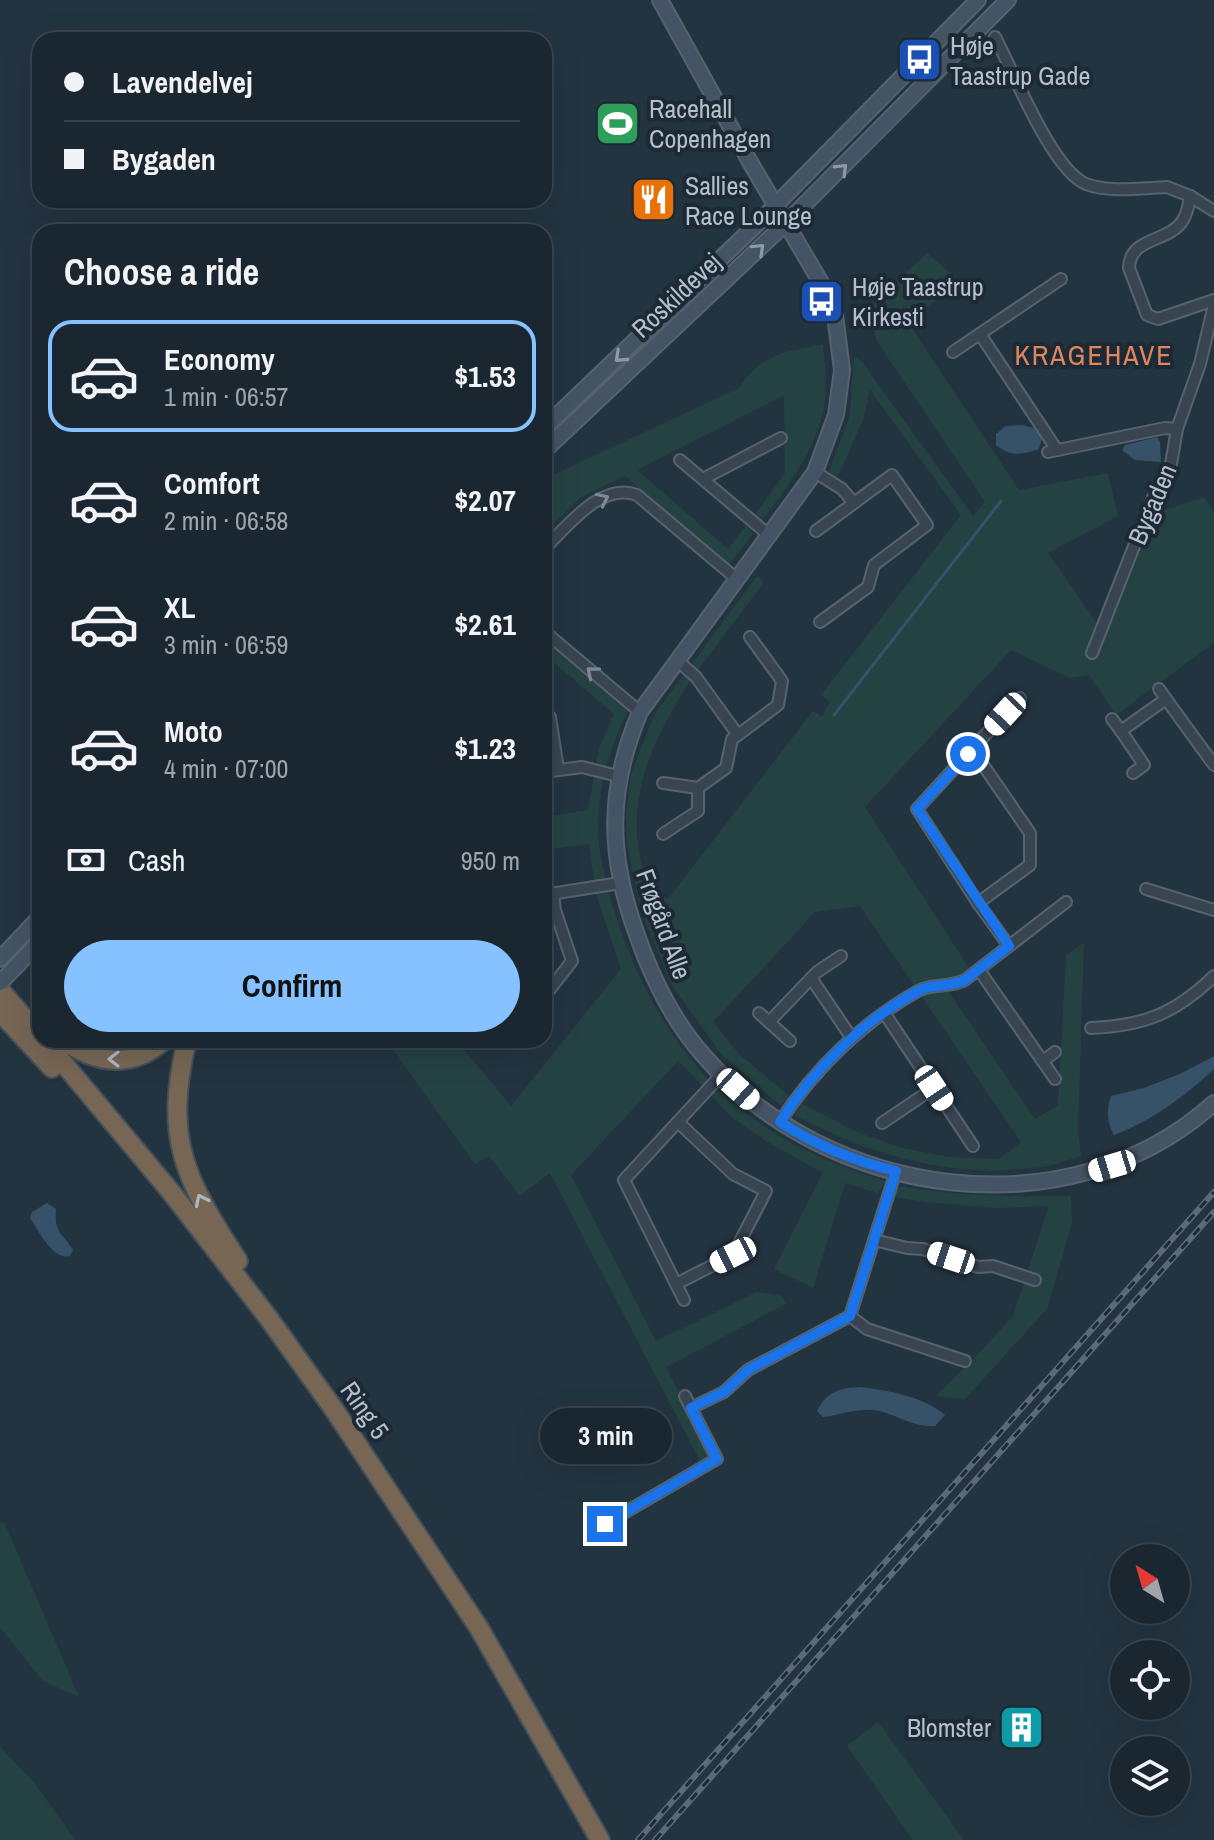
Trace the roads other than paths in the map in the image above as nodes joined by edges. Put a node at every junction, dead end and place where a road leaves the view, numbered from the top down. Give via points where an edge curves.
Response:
1 (660, 0) edge
2 (978, 0) edge
3 (1008, 0) edge
4 (995, 37) dead end
5 (1190, 196) junction
6 (776, 205) junction
7 (1214, 211) edge
8 (786, 223) junction
9 (1061, 279) dead end
10 (1214, 302) edge
11 (980, 334) junction
12 (953, 352) dead end
13 (552, 421) edge
14 (1177, 429) junction
15 (781, 438) dead end
16 (552, 443) edge
17 (680, 460) dead end
18 (815, 472) junction
19 (703, 479) junction
20 (854, 503) junction
21 (816, 531) dead end
22 (770, 536) junction
23 (552, 542) edge
24 (738, 580) junction
25 (820, 622) dead end
26 (750, 637) dead end
27 (552, 638) edge
28 (1092, 653) dead end
29 (678, 661) junction
30 (1159, 689) dead end
31 (1020, 698) dead end
32 (1166, 699) junction
33 (640, 712) junction
34 (1112, 719) dead end
35 (552, 730) edge
36 (1121, 731) junction
37 (738, 735) junction
38 (972, 749) junction
39 (1214, 765) edge
40 (558, 769) junction
41 (552, 770) edge
42 (1133, 773) dead end
43 (618, 776) junction
44 (663, 783) dead end
45 (698, 788) junction
46 (663, 834) dead end
47 (620, 883) junction
48 (1146, 889) dead end
49 (552, 893) edge
50 (1066, 902) dead end
51 (552, 903) edge
52 (978, 903) junction
53 (1214, 910) edge
54 (32, 926) edge
55 (1009, 946) junction
56 (32, 950) edge
57 (841, 956) dead end
58 (0, 959) edge
59 (979, 970) junction
60 (0, 973) edge
61 (1214, 976) edge
62 (811, 978) junction
63 (0, 983) edge
64 (552, 987) edge
65 (0, 990) edge
66 (32, 1007) edge
67 (0, 1012) edge
68 (759, 1013) dead end
69 (885, 1014) junction
70 (769, 1022) junction
71 (32, 1027) edge
72 (1091, 1028) dead end
73 (851, 1037) junction
74 (790, 1041) dead end
75 (32, 1047) edge
76 (33, 1048) edge
77 (50, 1048) edge
78 (75, 1048) edge
79 (155, 1048) edge
80 (186, 1048) edge
81 (1055, 1052) dead end
82 (1043, 1061) junction
83 (722, 1074) junction
84 (1055, 1079) dead end
85 (934, 1088) junction
86 (1214, 1103) edge
87 (678, 1122) junction
88 (780, 1122) junction
89 (882, 1123) dead end
90 (973, 1146) dead end
91 (896, 1171) junction
92 (874, 1240) junction
93 (1026, 1281) dead end
94 (676, 1284) junction
95 (243, 1285) junction
96 (684, 1300) dead end
97 (267, 1316) junction
98 (850, 1316) junction
99 (965, 1361) dead end
100 (685, 1396) dead end
101 (691, 1408) junction
102 (605, 1524) dead end
103 (600, 1840) edge

1 - 6 street, Frøgård Alle
2 - 6 street, Roskildevej
8 -> 3 street, Roskildevej
4 - 5 street via 1051,148 1071,175 1093,186 1167,187
5 - 7 street
5 - 10 street via 1179,226 1137,247 1129,268 1147,315 1158,319
6 - 8 street, Frøgård Alle
6 -> 13 street, Roskildevej
16 -> 8 street, Roskildevej
8 - 18 street, Frøgård Alle via 827,293 840,344 836,415
9 - 11 street
10 - 14 street, Bygaden
11 - 12 street
11 - 14 street via 1052,451
14 - 28 street, Bygaden via 1169,469
15 - 19 street
17 - 19 street
18 - 20 street
18 - 22 street, Frøgård Alle
19 - 22 street
20 - 21 street
20 - 25 street via 892,475 927,525 874,565 868,587
22 - 24 street, Frøgård Alle
23 -> 24 street via 604,497 629,492
24 - 29 street, Frøgård Alle
26 - 37 street via 782,681 778,705
33 -> 27 street
29 - 33 street, Frøgård Alle
29 - 37 street
30 - 32 street
31 - 38 street
32 - 36 street
32 - 39 street
33 - 43 street, Frøgård Alle
34 - 36 street
35 - 40 street
36 - 42 street via 1144,765
37 - 45 street via 732,739 726,768
38 - 52 street via 917,809
38 - 52 street via 1030,833 1030,865
40 - 41 street
40 - 43 street via 582,767
43 - 47 street, Frøgård Alle via 614,822
44 - 45 street
45 - 46 street via 698,811
47 - 49 street
47 - 83 street, Frøgård Alle via 657,985 686,1033
48 - 53 street
50 - 55 street
51 - 64 street via 572,961
52 - 55 street
54 - 58 street
55 - 59 street
56 - 63 street, bridge
57 - 62 street
59 - 69 street via 957,984 919,989
59 - 82 street
60 - 66 highway
61 - 72 street via 1161,1015 1133,1025
62 - 70 street
62 - 73 street
65 - 71 highway, Ring 5
67 - 75 highway
68 - 70 street
69 - 73 street
69 - 85 street
70 - 74 street
73 - 88 street via 798,1094
76 - 95 highway
77 - 95 highway, Ring 5
79 -> 78 highway via 111,1062
97 -> 80 highway via 188,1171 176,1106
81 - 82 street
82 - 84 street
83 - 87 street
83 - 88 street, Frøgård Alle
85 - 89 street
85 - 90 street
86 - 91 street, Frøgård Alle via 1143,1152 1071,1177 995,1184
87 - 94 street via 624,1180
87 - 94 street via 733,1174 766,1191 733,1255
88 - 91 street, Frøgård Alle via 814,1143
91 - 92 street
92 - 93 street via 978,1267 993,1266
92 - 98 street
94 - 96 street
95 - 97 highway, Ring 5
97 - 103 highway, Ring 5 via 479,1628
98 - 99 street via 867,1329 950,1362
98 - 101 street via 748,1370 724,1392
100 - 101 street
101 - 102 street via 717,1459

